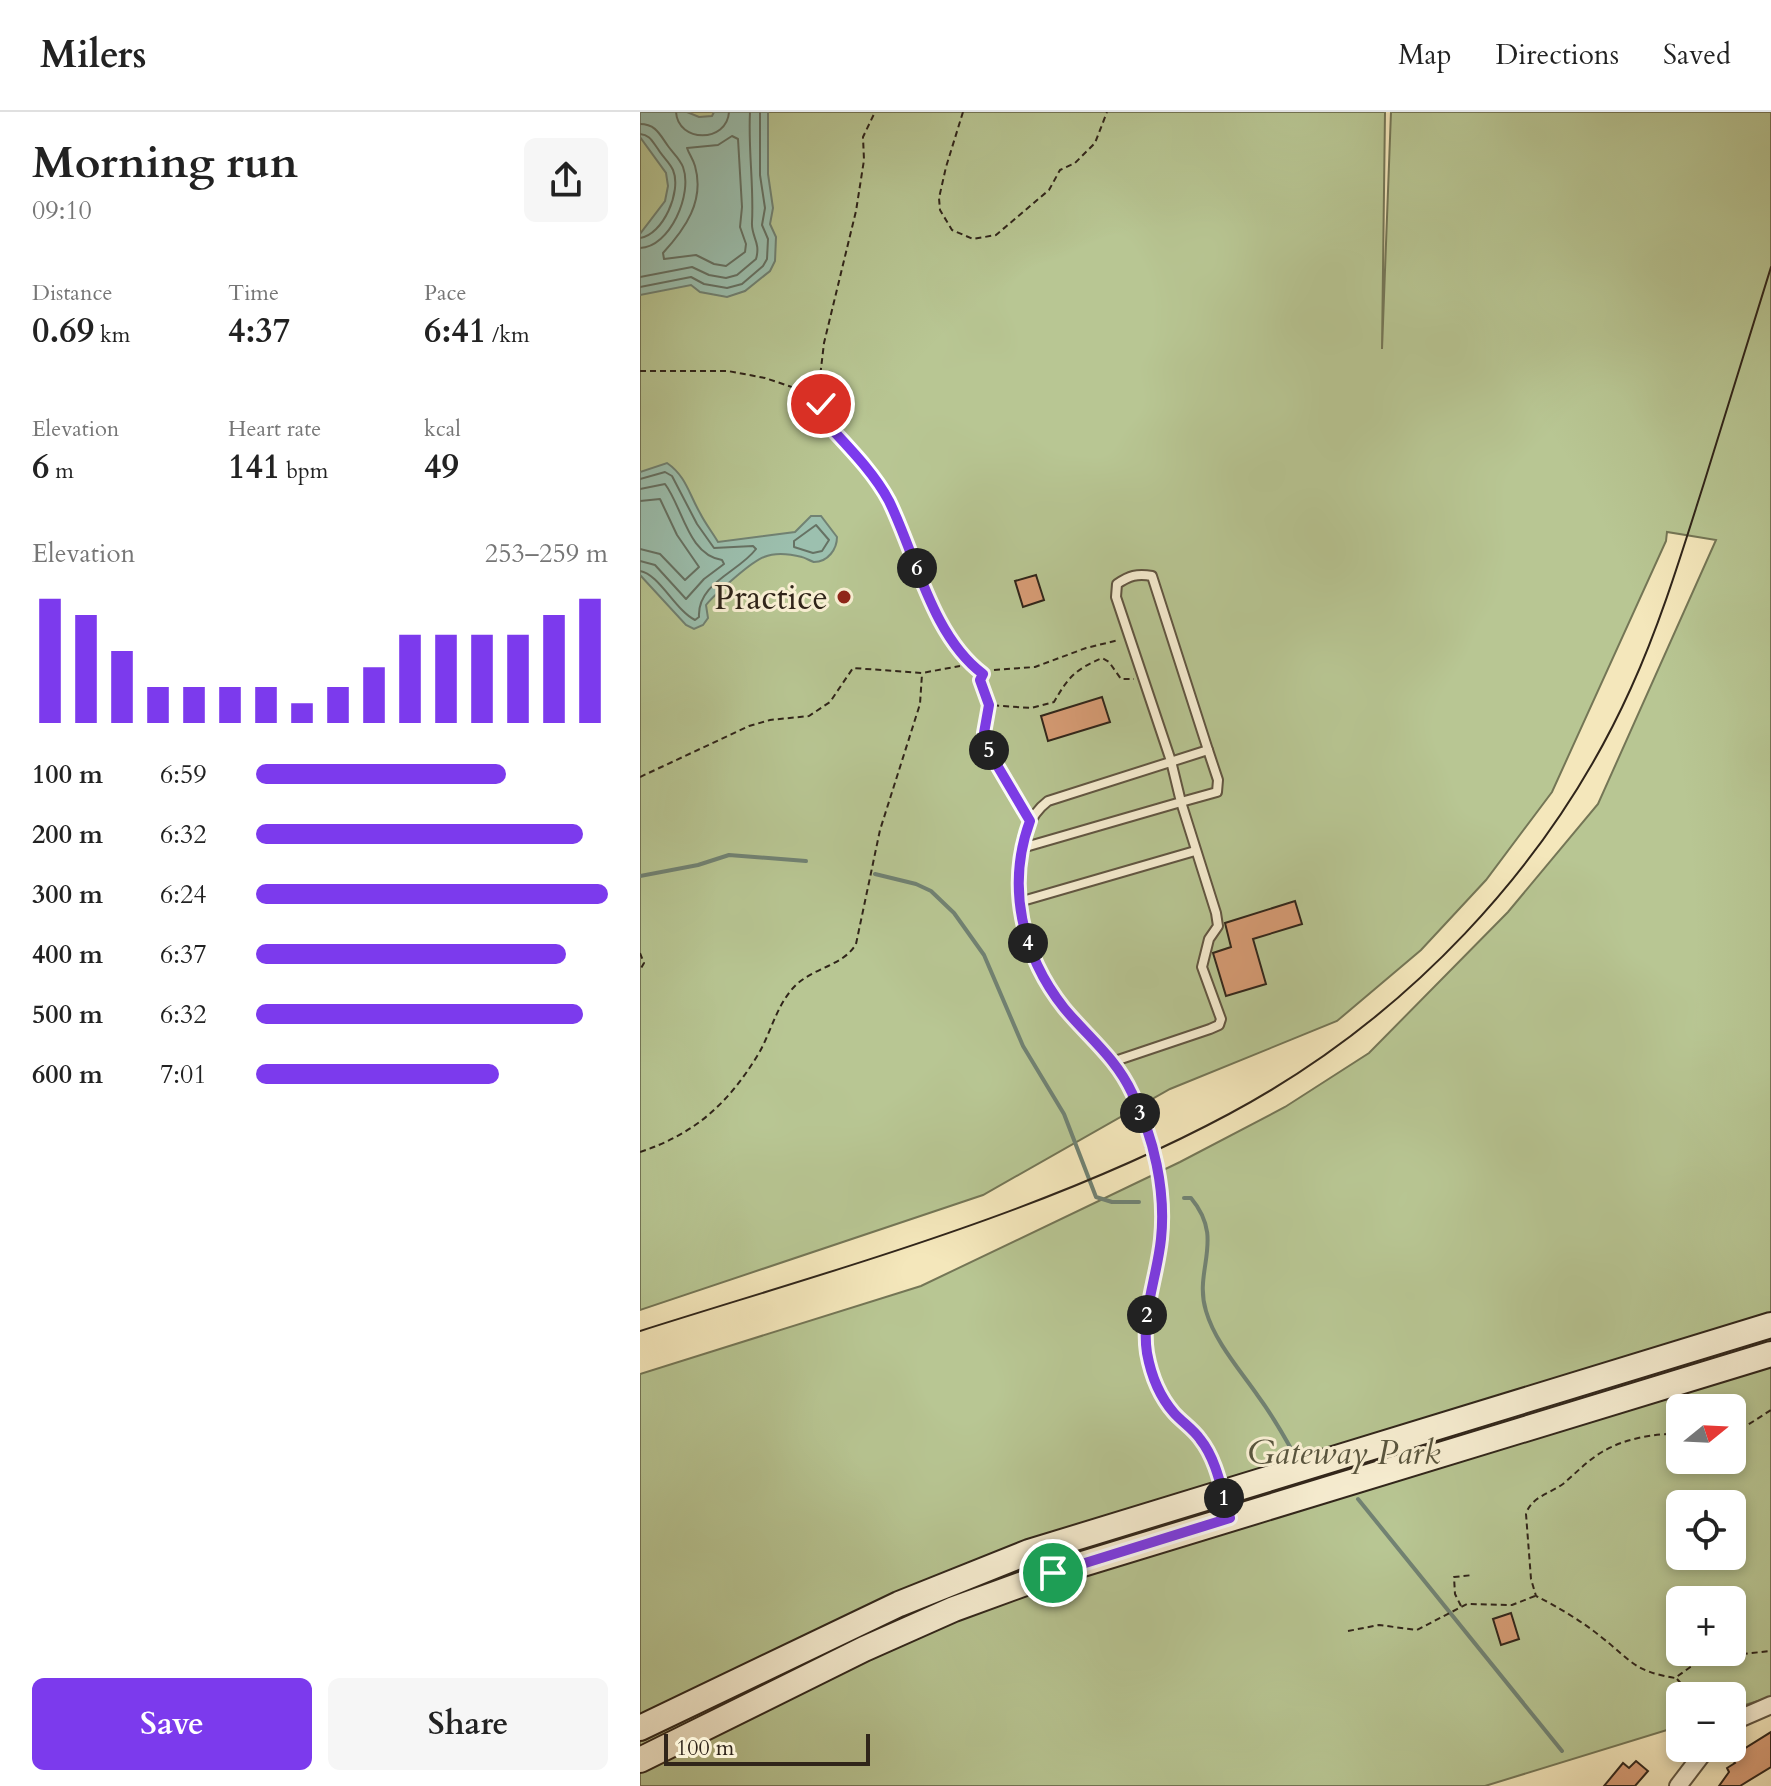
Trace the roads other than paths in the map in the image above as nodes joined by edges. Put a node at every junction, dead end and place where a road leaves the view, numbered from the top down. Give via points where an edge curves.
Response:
1 (970, 664) road end
2 (983, 674) road end
3 (1208, 750) junction
4 (1171, 761) junction
5 (1181, 802) junction
6 (1022, 848) junction
7 (1195, 851) junction
8 (1019, 902) junction
9 (1115, 1061) junction
10 (1771, 1325) edge
11 (1715, 1342) junction
12 (1771, 1354) edge
13 (1723, 1368) junction
14 (1222, 1491) junction
15 (1232, 1524) junction
16 (1771, 1705) edge
17 (1746, 1714) edge
18 (640, 1728) edge
19 (640, 1760) edge
20 (1696, 1762) edge
21 (1678, 1786) edge

1 - 2 lane
3 - 4 lane
3 - 4 lane via 1152,576 1129,576 1117,584 1116,597
3 - 5 lane via 1217,792
4 - 5 lane
4 - 6 lane via 1048,801 1036,810
5 - 6 lane
5 - 7 lane
6 - 8 lane
7 - 8 lane
7 - 9 lane via 1218,926 1202,967 1219,1025
8 - 9 lane via 1025,935 1047,985
9 - 14 lane via 1143,1121 1162,1203 1146,1328 1150,1364 1162,1396 1201,1440
10 - 11 main road
11 - 13 main road
11 - 14 main road
12 - 13 main road
13 - 15 main road
14 - 15 lane
14 - 18 main road via 958,1579
15 - 19 main road via 1053,1573 954,1609
16 - 17 street
20 - 21 street

